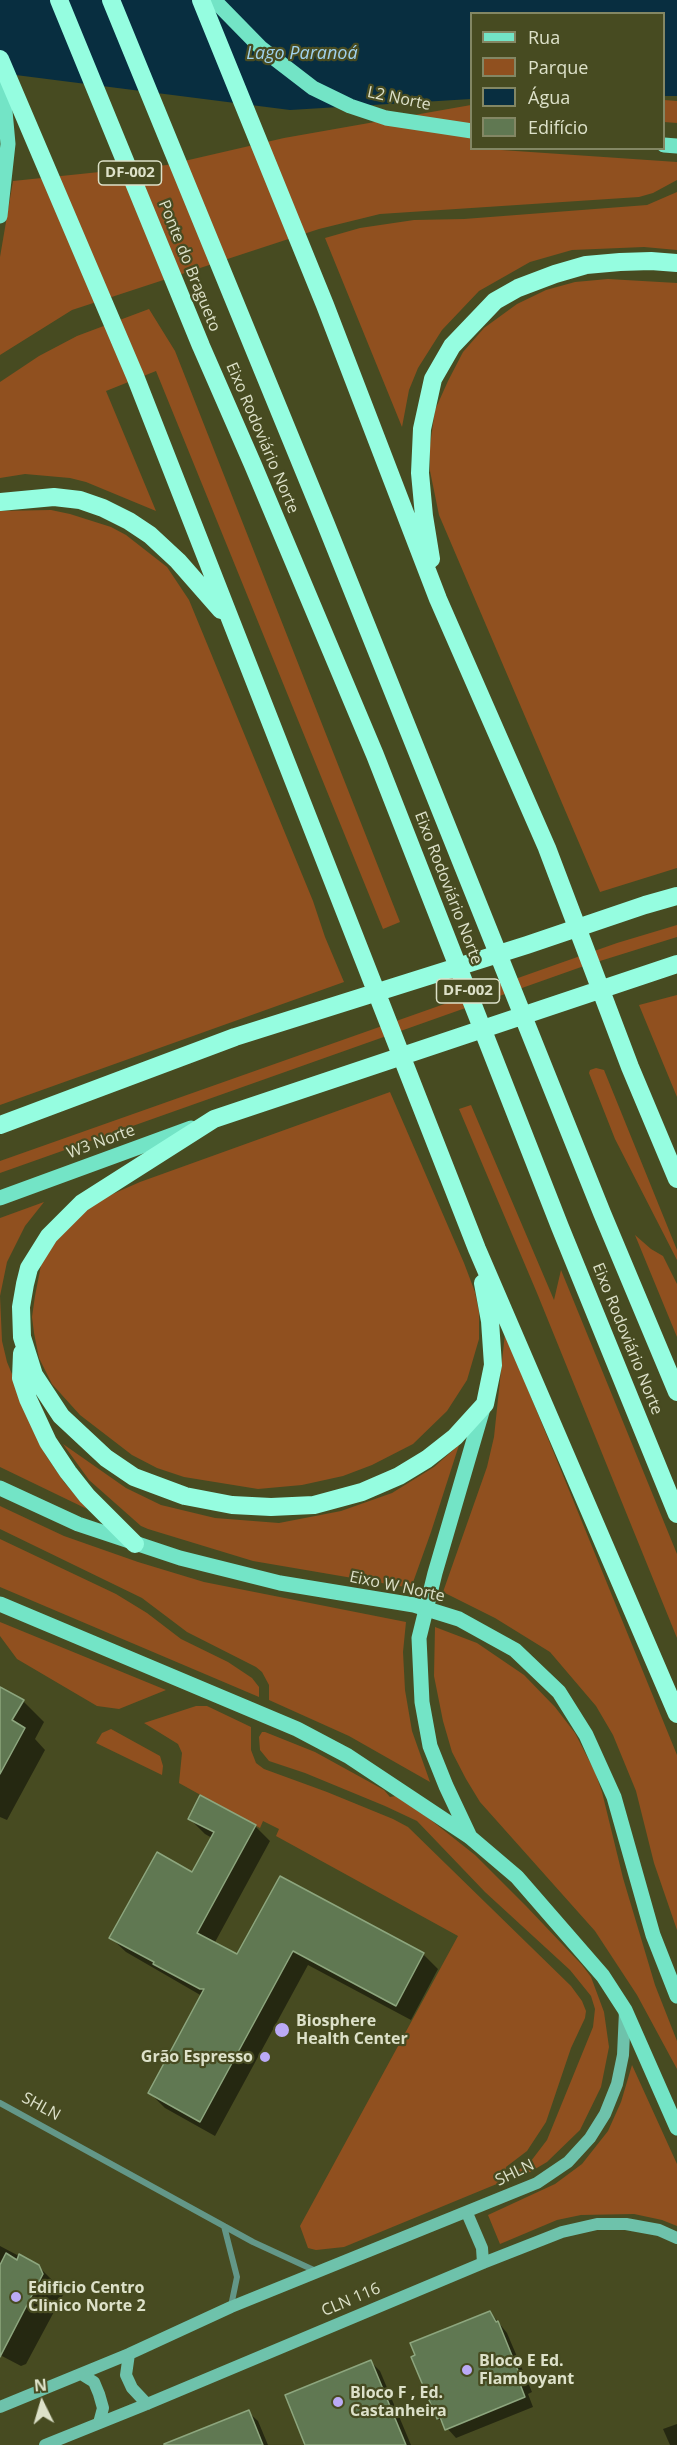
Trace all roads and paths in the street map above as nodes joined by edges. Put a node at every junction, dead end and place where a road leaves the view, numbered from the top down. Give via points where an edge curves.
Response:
1 (59, 0) edge
2 (111, 0) edge
3 (201, 0) edge
4 (214, 0) edge
5 (0, 60) edge
6 (470, 131) edge
7 (0, 216) edge
8 (677, 263) edge
9 (247, 333) joint
10 (201, 346) joint
11 (0, 502) edge
12 (438, 599) junction
13 (230, 621) junction
14 (677, 896) edge
15 (677, 964) edge
16 (214, 1119) junction
17 (0, 1125) edge
18 (677, 1179) edge
19 (0, 1198) edge
20 (477, 1249) junction
21 (22, 1337) junction
22 (677, 1392) edge
23 (485, 1404) junction
24 (0, 1488) edge
25 (677, 1514) edge
26 (135, 1544) junction
27 (0, 1604) edge
28 (677, 1714) edge
29 (470, 1837) junction
30 (677, 1996) edge
31 (625, 2010) junction
32 (0, 2103) edge
33 (677, 2128) edge
34 (467, 2213) junction
35 (224, 2226) junction
36 (677, 2238) edge
37 (483, 2263) junction
38 (318, 2272) junction
39 (231, 2307) junction
40 (129, 2354) junction
41 (81, 2374) junction
42 (147, 2404) junction
43 (0, 2407) edge
44 (99, 2423) junction
45 (45, 2445) edge

1 - 10 highway, Ponte do Bragueto / DF-002
2 - 9 highway, Ponte do Bragueto / DF-002
3 - 12 highway via 325,305
4 - 6 main road, L2 Norte via 261,48 313,88 386,118
5 - 7 main road via 8,144
5 - 13 highway via 135,376
8 - 12 highway via 608,263 555,274 495,301 452,346 433,379 422,429 420,473 424,516
9 - 22 highway, Eixo Rodoviário Norte / DF-002
10 - 25 highway, Eixo Rodoviário Norte / DF-002 via 375,755
11 - 13 highway via 54,497 81,500 129,521 178,561
12 - 18 highway via 547,848
13 - 20 highway
14 - 17 highway via 235,1037
15 - 16 highway
16 - 19 main road, W3 Norte
16 - 21 highway via 82,1203 49,1236 29,1268 21,1307
20 - 23 highway via 493,1365
20 - 28 highway
21 - 23 highway via 44,1393 61,1416 106,1458 134,1476 185,1496 232,1505 314,1505 362,1492 427,1459
21 - 26 highway via 21,1378 48,1442 87,1496
23 - 29 main road via 419,1638 422,1702 430,1746
24 - 26 main road, Eixo W Norte via 78,1524
26 - 30 main road, Eixo W Norte via 280,1583 414,1605 459,1619 515,1650 559,1692 586,1735 614,1797 653,1935
27 - 29 main road via 297,1729 348,1756
29 - 31 main road via 517,1877 603,1976
31 - 33 main road
31 - 34 main road, SHLN via 616,2084 605,2114 590,2138 568,2162 537,2183
32 - 35 street, SHLN
34 - 37 main road via 482,2248
34 - 38 main road, SHLN
35 - 38 street, SHLN
35 - 39 street via 237,2277
36 - 37 main road, CLN 116 via 626,2224 597,2224 562,2232
37 - 42 main road, CLN 116
38 - 39 main road, SHLN
39 - 40 main road, SHLN
40 - 41 main road, SHLN
40 - 42 main road via 126,2375
41 - 43 main road, SHLN
41 - 44 main road via 94,2382 99,2394 103,2408
42 - 44 main road, CLN 116
44 - 45 main road, CLN 116

